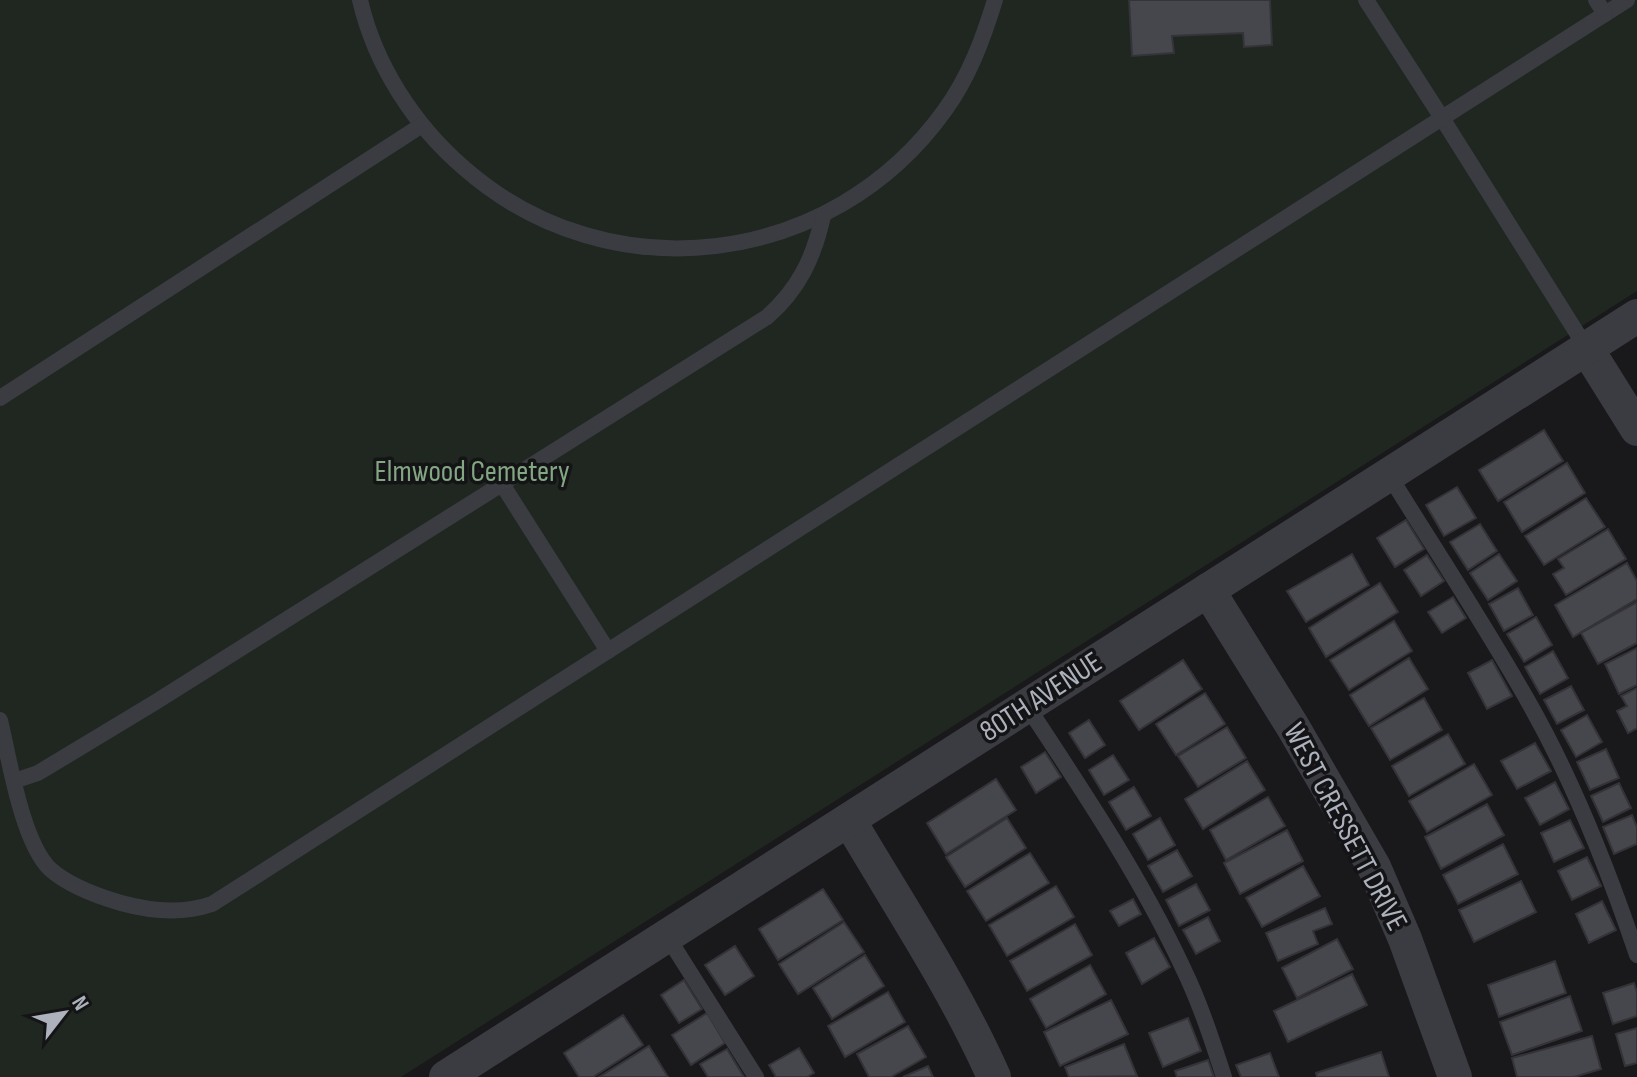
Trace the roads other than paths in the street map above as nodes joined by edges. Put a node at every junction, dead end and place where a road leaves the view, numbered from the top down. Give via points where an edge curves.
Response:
1 (360, 0) edge
2 (995, 0) edge
3 (1366, 0) edge
4 (1627, 0) edge
5 (1600, 7) edge
6 (1442, 118) junction
7 (422, 125) junction
8 (823, 216) junction
9 (1637, 316) edge
10 (1587, 349) junction
11 (0, 398) edge
12 (1637, 429) edge
13 (1389, 475) junction
14 (502, 484) junction
15 (1208, 590) junction
16 (608, 651) junction
17 (1027, 706) junction
18 (0, 720) edge
19 (14, 781) junction
20 (849, 820) junction
21 (667, 936) junction
22 (1637, 955) edge
23 (495, 1064) edge
24 (446, 1077) edge
25 (756, 1077) edge
26 (994, 1077) edge
27 (1224, 1077) edge
28 (1455, 1077) edge

1 - 7 lane via 378,53
2 - 8 lane via 968,74 921,141 892,170
3 - 6 lane
4 - 5 lane
5 - 6 lane
6 - 10 lane
6 - 16 lane
7 - 8 lane via 469,173 513,204 587,236 627,245 707,248 747,242
7 - 11 lane
8 - 14 lane via 817,245 799,280 767,317
9 - 10 street, 80TH AVENUE
10 - 12 street
10 - 13 street, 80TH AVENUE
13 - 15 street, 80TH AVENUE
13 - 22 lane via 1545,733 1591,833
14 - 16 lane
14 - 19 lane via 60,760
15 - 17 street, 80TH AVENUE
15 - 28 street, WEST CRESSETT DRIVE via 1374,867
16 - 19 lane via 201,907 169,910 124,904 81,889 51,870 31,837
17 - 20 street, 80TH AVENUE
17 - 27 lane via 1149,901 1194,993
18 - 19 lane
20 - 21 street, 80TH AVENUE
20 - 26 street via 948,984
21 - 23 street, 80TH AVENUE
21 - 25 lane
23 - 24 street, 80TH AVENUE

